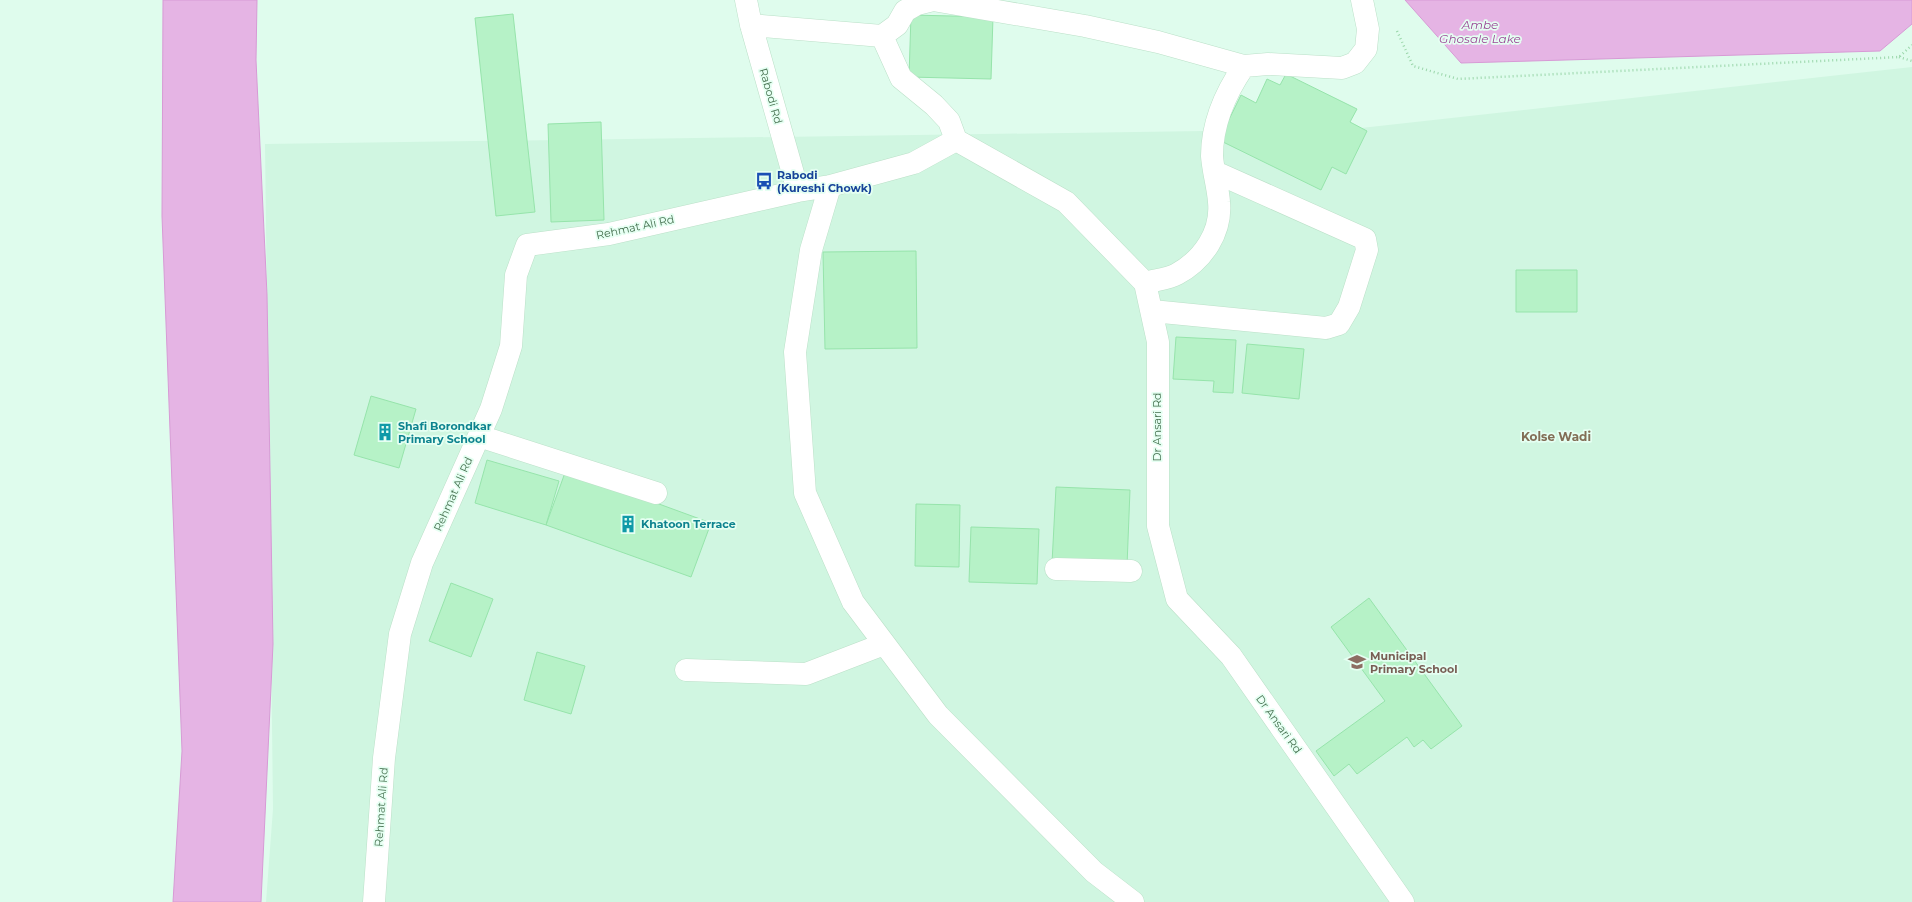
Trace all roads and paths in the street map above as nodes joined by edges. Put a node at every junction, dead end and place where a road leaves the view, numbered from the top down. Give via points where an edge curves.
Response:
1 (746, 0) edge
2 (1362, 0) edge
3 (751, 25) junction
4 (1394, 27) dead end
5 (882, 36) junction
6 (1912, 45) edge
7 (1899, 57) junction
8 (1912, 61) edge
9 (1244, 66) junction
10 (956, 140) junction
11 (1215, 172) junction
12 (830, 186) junction
13 (798, 191) junction
14 (1145, 283) junction
15 (1152, 311) junction
16 (479, 436) junction
17 (656, 493) dead end
18 (1056, 569) dead end
19 (1131, 571) dead end
20 (884, 644) junction
21 (686, 670) dead end
22 (374, 902) edge
23 (1133, 902) edge
24 (1403, 902) edge

1 - 3 street, Rabodi Rd
2 - 9 street via 1368,29 1366,49 1355,62 1342,68 1268,64
3 - 5 street
3 - 13 street, Rabodi Rd
4 - 7 path via 1413,66 1458,79
5 - 9 street via 896,25 905,11 933,0 1085,26 1158,42
5 - 10 street via 901,78 949,121
6 - 7 path
7 - 8 path
9 - 11 street via 1234,80 1216,120 1212,157
10 - 12 street via 914,163
10 - 14 street via 1066,202
11 - 14 street via 1220,204 1218,224 1212,240 1193,264 1176,274
11 - 15 street via 1365,239 1367,250 1349,307 1339,324 1326,328
12 - 13 street
12 - 20 street via 811,250 795,352 805,493 853,602
13 - 16 street, Rehmat Ali Rd via 609,234 527,245 516,275 511,346 491,409
14 - 15 street, Dr Ansari Rd
15 - 24 street, Dr Ansari Rd via 1158,342 1158,526 1177,599 1231,656
16 - 17 street
16 - 22 street, Rehmat Ali Rd via 422,563 400,634 384,758
18 - 19 street
20 - 21 street via 806,674
20 - 23 street via 938,715 1094,872

